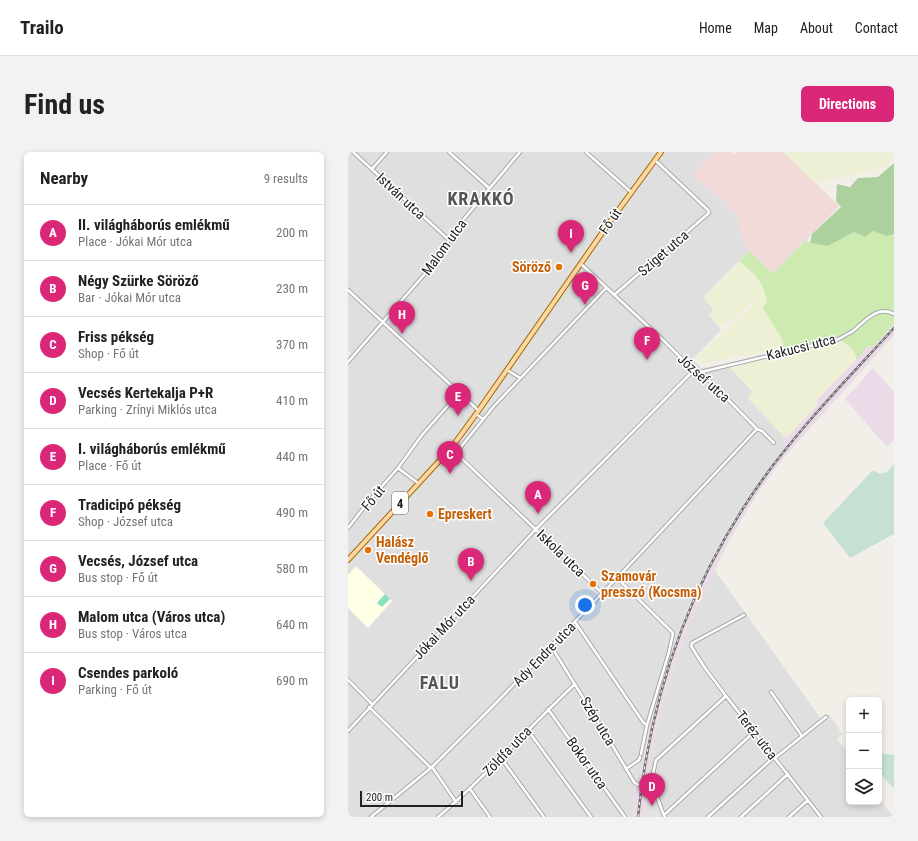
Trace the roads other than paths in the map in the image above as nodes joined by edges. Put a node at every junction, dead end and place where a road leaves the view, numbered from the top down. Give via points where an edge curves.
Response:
1 (353, 152) edge
2 (387, 152) edge
3 (449, 152) edge
4 (520, 152) edge
5 (586, 152) edge
6 (661, 152) edge
7 (655, 160) junction
8 (372, 169) junction
9 (489, 188) junction
10 (631, 192) junction
11 (449, 240) junction
12 (580, 264) junction
13 (606, 288) junction
14 (348, 290) edge
15 (614, 295) junction
16 (894, 314) edge
17 (383, 322) junction
18 (348, 362) edge
19 (507, 370) junction
20 (691, 371) junction
21 (701, 372) junction
22 (520, 378) junction
23 (460, 392) junction
24 (477, 412) junction
25 (483, 419) junction
26 (757, 429) junction
27 (774, 443) dead end
28 (452, 447) junction
29 (456, 452) junction
30 (398, 468) junction
31 (418, 483) junction
32 (348, 528) edge
33 (536, 529) junction
34 (348, 560) edge
35 (617, 578) junction
36 (602, 593) junction
37 (744, 615) dead end
38 (575, 622) junction
39 (551, 646) junction
40 (348, 680) edge
41 (575, 684) junction
42 (771, 692) dead end
43 (726, 696) junction
44 (372, 704) junction
45 (369, 707) junction
46 (548, 709) junction
47 (826, 717) dead end
48 (647, 725) junction
49 (528, 729) junction
50 (348, 731) edge
51 (754, 732) junction
52 (802, 736) junction
53 (774, 757) junction
54 (501, 758) junction
55 (431, 767) junction
56 (626, 769) junction
57 (788, 774) junction
58 (650, 788) junction
59 (470, 789) junction
60 (808, 800) junction
61 (456, 802) junction
62 (664, 816) edge
63 (371, 817) edge
64 (438, 817) edge
65 (490, 817) edge
66 (544, 817) edge
67 (591, 817) edge
68 (625, 817) edge
69 (708, 817) edge
70 (741, 817) edge
71 (790, 817) edge
72 (821, 817) edge

1 - 8 street, István utca
2 - 8 street
3 - 9 street
4 - 9 street, Malom utca
5 - 10 street
6 - 7 main road, Fő út / 4
7 - 10 main road, Fő út / 4
7 - 15 street, Sziget utca via 708,210 708,213
8 - 11 street, István utca
9 - 11 street, Malom utca
10 - 12 main road, Fő út / 4
11 - 17 street, Malom utca via 444,250
12 - 13 street, József utca
12 - 19 main road, Fő út / 4
13 - 15 street, József utca
13 - 22 street
14 - 17 street
15 - 20 street, József utca via 663,340
16 - 21 street, Kakucsi utca via 878,312 839,339
17 - 18 street, Malom utca
17 - 23 street
19 - 22 street
19 - 24 main road, Fő út / 4
20 - 21 street, József utca
20 - 33 street, Jókai Mór utca
21 - 26 street, József utca
22 - 25 street
23 - 24 street
23 - 30 street, Fő út via 422,435
24 - 25 street
24 - 28 main road, Fő út / 4
25 - 29 street
26 - 27 street, József utca
26 - 35 street, Ady Endre utca
28 - 29 street, Iskola utca
28 - 31 main road, Fő út / 4
29 - 33 street, Iskola utca
30 - 31 street
30 - 32 street, Fő út
31 - 34 main road, Fő út / 4
33 - 36 street, Iskola utca
33 - 44 street, Jókai Mór utca
35 - 36 street, Ady Endre utca
35 - 48 street via 673,633
36 - 38 street, Ady Endre utca
37 - 43 street, Teréz utca via 692,643 691,646
38 - 39 street, Ady Endre utca
38 - 48 street
39 - 41 street, Szép utca
39 - 55 street, Ady Endre utca
40 - 44 street
41 - 46 street, Zöldfa utca
41 - 56 street, Szép utca
42 - 52 street
43 - 51 street, Teréz utca
43 - 58 street via 656,760
44 - 45 street, Jókai Mór utca
45 - 50 street, Jókai Mór utca
45 - 55 street
46 - 49 street, Zöldfa utca
46 - 68 street, Bokor utca
47 - 52 street
48 - 56 street via 639,760
49 - 54 street, Zöldfa utca
49 - 67 street
51 - 53 street, Teréz utca
51 - 62 street
52 - 53 street
53 - 57 street, Teréz utca
53 - 69 street
54 - 59 street, Zöldfa utca
54 - 66 street
55 - 61 street
55 - 63 street, Ady Endre utca
56 - 58 street, Szép utca via 637,785
57 - 60 street, Teréz utca
57 - 70 street
58 - 62 street via 656,794
59 - 61 street, Zöldfa utca
59 - 65 street
60 - 71 street
60 - 72 street, Teréz utca
61 - 64 street, Zöldfa utca

